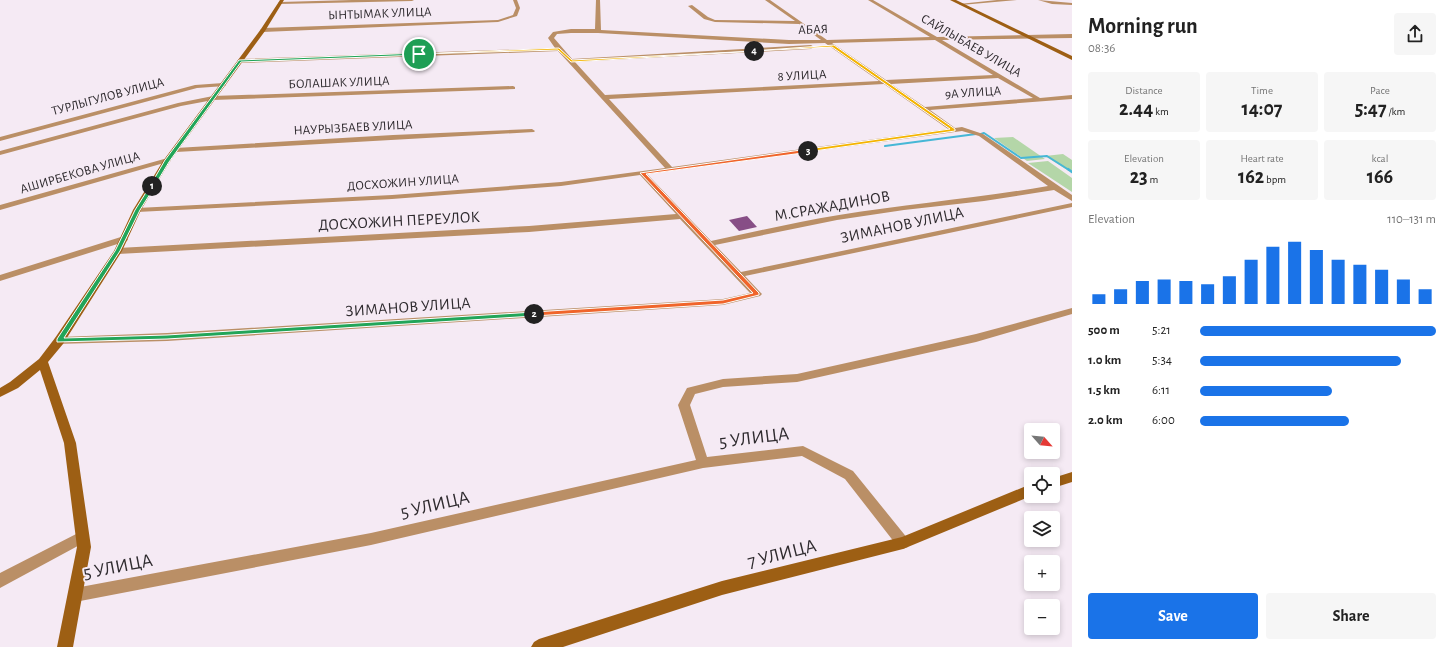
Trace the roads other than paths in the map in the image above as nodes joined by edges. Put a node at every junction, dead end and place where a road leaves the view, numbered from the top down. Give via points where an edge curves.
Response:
1 (412, 0) edge
2 (515, 0) edge
3 (598, 0) edge
4 (767, 0) edge
5 (870, 0) edge
6 (952, 0) edge
7 (1015, 0) edge
8 (1040, 0) edge
9 (281, 2) edge
10 (961, 4) junction
11 (1072, 4) edge
12 (690, 6) dead end
13 (800, 23) junction
14 (264, 30) junction
15 (598, 31) junction
16 (1072, 36) edge
17 (1029, 37) junction
18 (938, 38) junction
19 (824, 40) junction
20 (832, 46) junction
21 (559, 49) junction
22 (1072, 58) edge
23 (240, 61) junction
24 (571, 61) junction
25 (1002, 76) junction
26 (886, 83) junction
27 (223, 85) junction
28 (513, 88) dead end
29 (604, 97) junction
30 (1072, 97) edge
31 (213, 98) junction
32 (1040, 100) junction
33 (923, 109) junction
34 (954, 130) junction
35 (532, 131) dead end
36 (0, 139) edge
37 (176, 150) junction
38 (0, 154) edge
39 (167, 162) junction
40 (670, 169) junction
41 (642, 173) junction
42 (1056, 188) junction
43 (1072, 198) edge
44 (1072, 205) edge
45 (0, 208) edge
46 (137, 210) junction
47 (682, 216) junction
48 (124, 239) junction
49 (709, 244) junction
50 (118, 251) junction
51 (738, 275) junction
52 (0, 278) edge
53 (1072, 311) edge
54 (59, 341) junction
55 (43, 362) junction
56 (0, 393) edge
57 (703, 463) junction
58 (1072, 477) edge
59 (1060, 481) edge
60 (1024, 493) edge
61 (82, 537) junction
62 (903, 543) junction
63 (0, 581) edge
64 (75, 594) junction
65 (65, 647) edge
66 (539, 647) edge

1 - 9 street
2 - 14 street, ЫНТЫМАК УЛИЦА via 518,8 515,16 498,21
3 - 15 street
4 - 13 street
5 - 18 street, САЙЛЫБАЕВ УЛИЦА
6 - 10 street
7 - 10 street
8 - 11 street
9 - 14 street
10 - 17 street
12 - 13 street via 706,18 715,21
13 - 19 street
14 - 23 street
15 - 19 street, АБАЯ via 789,42
15 - 21 street, АБАЯ via 555,33 551,38
16 - 17 street, АБАЯ
17 - 18 street, АБАЯ
17 - 22 street
18 - 19 street, АБАЯ
18 - 25 street, САЙЛЫБАЕВ УЛИЦА
19 - 20 street
20 - 24 street
20 - 26 street
21 - 23 street
21 - 24 street
23 - 27 street
24 - 29 street
25 - 26 street, 8 УЛИЦА
25 - 32 street, САЙЛЫБАЕВ УЛИЦА
26 - 29 street, 8 УЛИЦА
26 - 33 street
27 - 31 street
27 - 36 street, ТУРЛЫГУЛОВ УЛИЦА via 197,86
28 - 31 street, БОЛАШАК УЛИЦА
29 - 40 street
30 - 32 street, 9А УЛИЦА
31 - 37 street
31 - 38 street, ТУРЛЫГУЛОВ УЛИЦА via 180,104
32 - 33 street, 9А УЛИЦА
33 - 34 street
34 - 40 street, ДОСХОЖИН УЛИЦА
34 - 42 street, ДОСХОЖИН УЛИЦА via 969,130 981,135
35 - 37 street, НАУРЫЗБАЕВ УЛИЦА
37 - 39 street
39 - 45 street, АШИРБЕКОВА УЛИЦА
39 - 46 street
40 - 41 street, ДОСХОЖИН УЛИЦА
41 - 46 street, ДОСХОЖИН УЛИЦА via 561,184 416,195
41 - 47 street
42 - 43 street, ДОСХОЖИН УЛИЦА
42 - 49 street, М.СРАЖАДИНОВ via 852,216
44 - 51 street, ЗИМАНОВ УЛИЦА
46 - 48 street
47 - 49 street
47 - 50 street, ДОСХОЖИН ПЕРЕУЛОК via 528,229
48 - 50 street
48 - 52 street
49 - 51 street
50 - 54 street
51 - 54 street, ЗИМАНОВ УЛИЦА via 757,294 723,302 167,337
53 - 57 street via 976,338 797,378 723,383 691,391 684,405
54 - 55 street
55 - 56 street
55 - 61 street via 70,443
57 - 62 street, 5 УЛИЦА via 804,450 849,475
57 - 64 street, 5 УЛИЦА via 371,539
58 - 59 street
60 - 62 street, 7 УЛИЦА
61 - 63 street
61 - 64 street via 84,547
62 - 66 street, 7 УЛИЦА via 722,588
64 - 65 street

